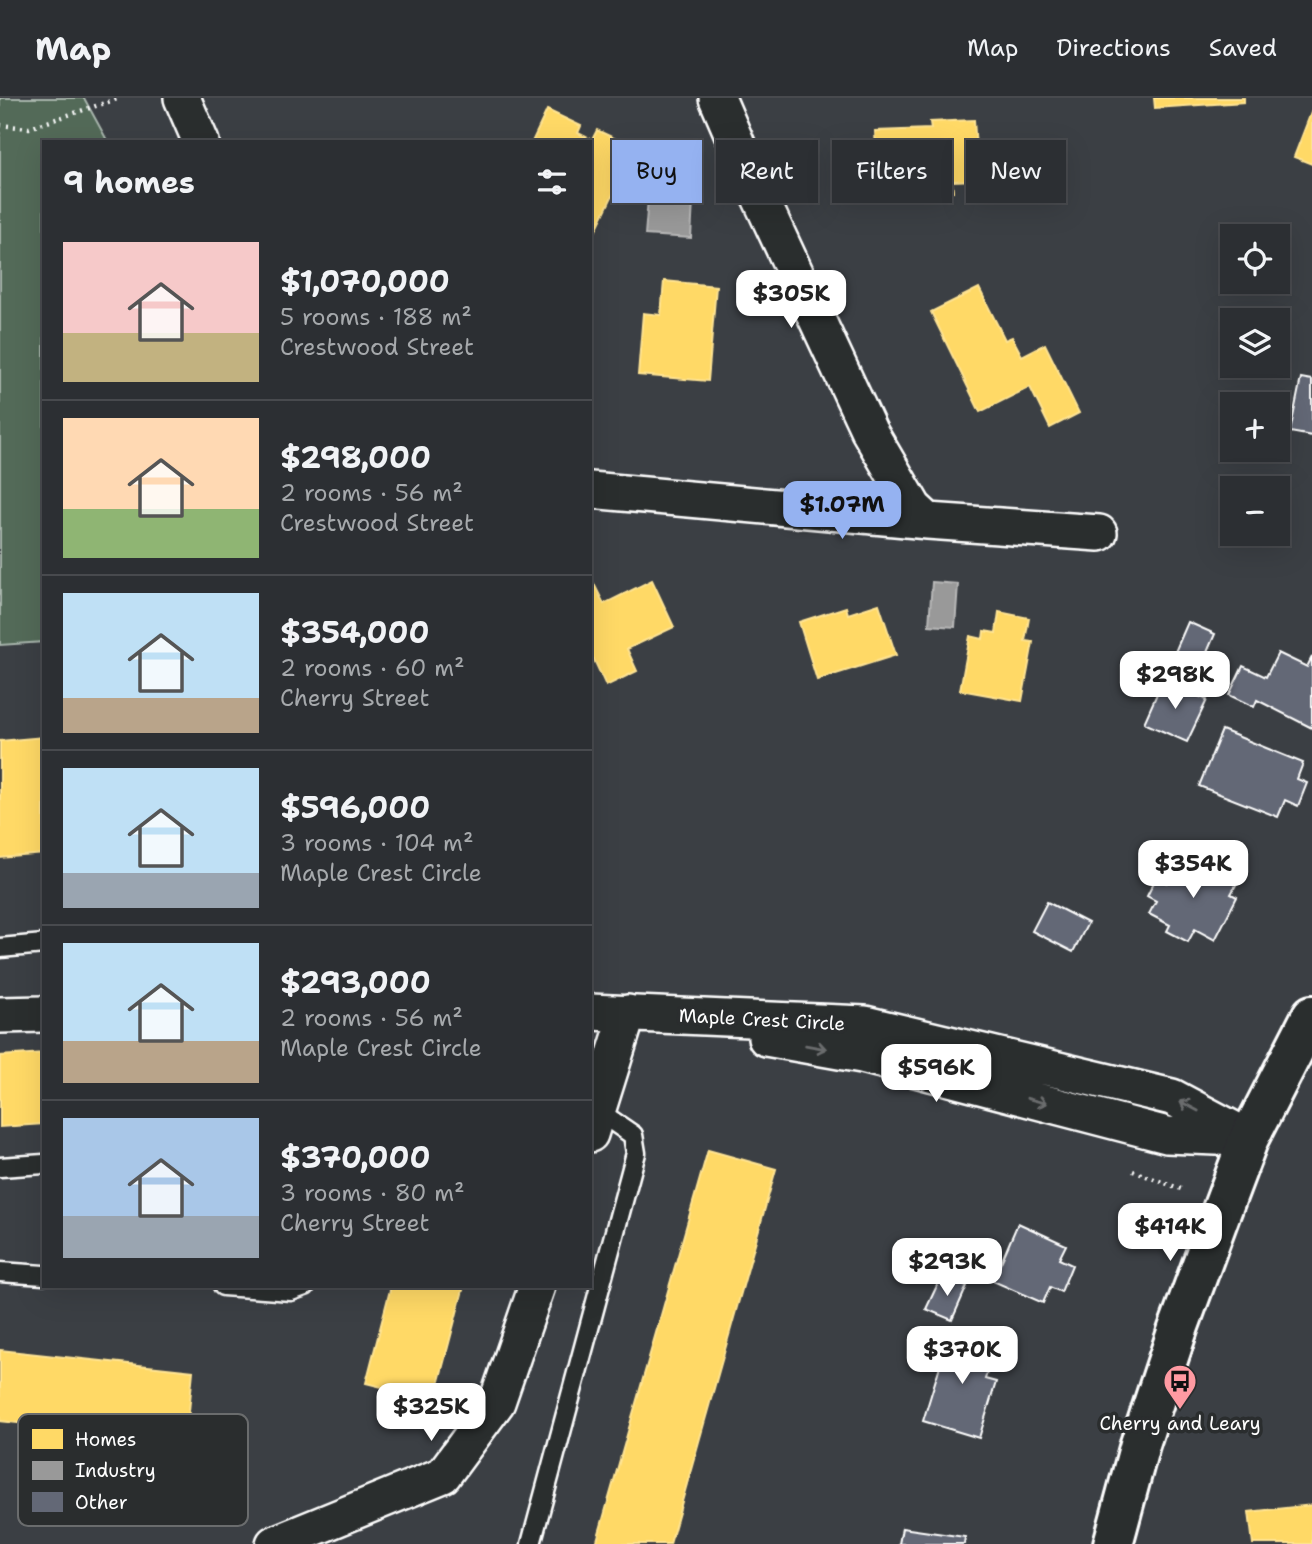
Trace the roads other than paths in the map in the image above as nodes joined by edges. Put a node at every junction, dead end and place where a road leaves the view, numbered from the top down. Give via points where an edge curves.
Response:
1 (182, 98) edge
2 (717, 98) edge
3 (200, 140) edge
4 (592, 490) edge
5 (928, 521) junction
6 (1099, 533) dead end
7 (42, 944) edge
8 (0, 947) edge
9 (592, 1012) edge
10 (628, 1013) junction
11 (42, 1014) edge
12 (0, 1015) edge
13 (1312, 1016) edge
14 (594, 1123) edge
15 (1249, 1138) junction
16 (42, 1164) edge
17 (0, 1167) edge
18 (0, 1272) edge
19 (42, 1275) edge
20 (250, 1288) edge
21 (299, 1288) edge
22 (536, 1288) edge
23 (274, 1544) edge
24 (531, 1544) edge
25 (1113, 1544) edge

1 - 3 street
2 - 5 street via 869,431 914,508
4 - 5 street
5 - 6 street
7 - 8 lane
9 - 10 street, Maple Crest Circle
10 - 14 street
10 - 15 street, Maple Crest Circle via 862,1055 1167,1135
11 - 12 street
13 - 15 street
14 - 24 lane via 633,1135 636,1153
15 - 25 street via 1178,1329
16 - 17 lane
18 - 19 lane
20 - 21 lane
22 - 23 street via 496,1402 443,1475

